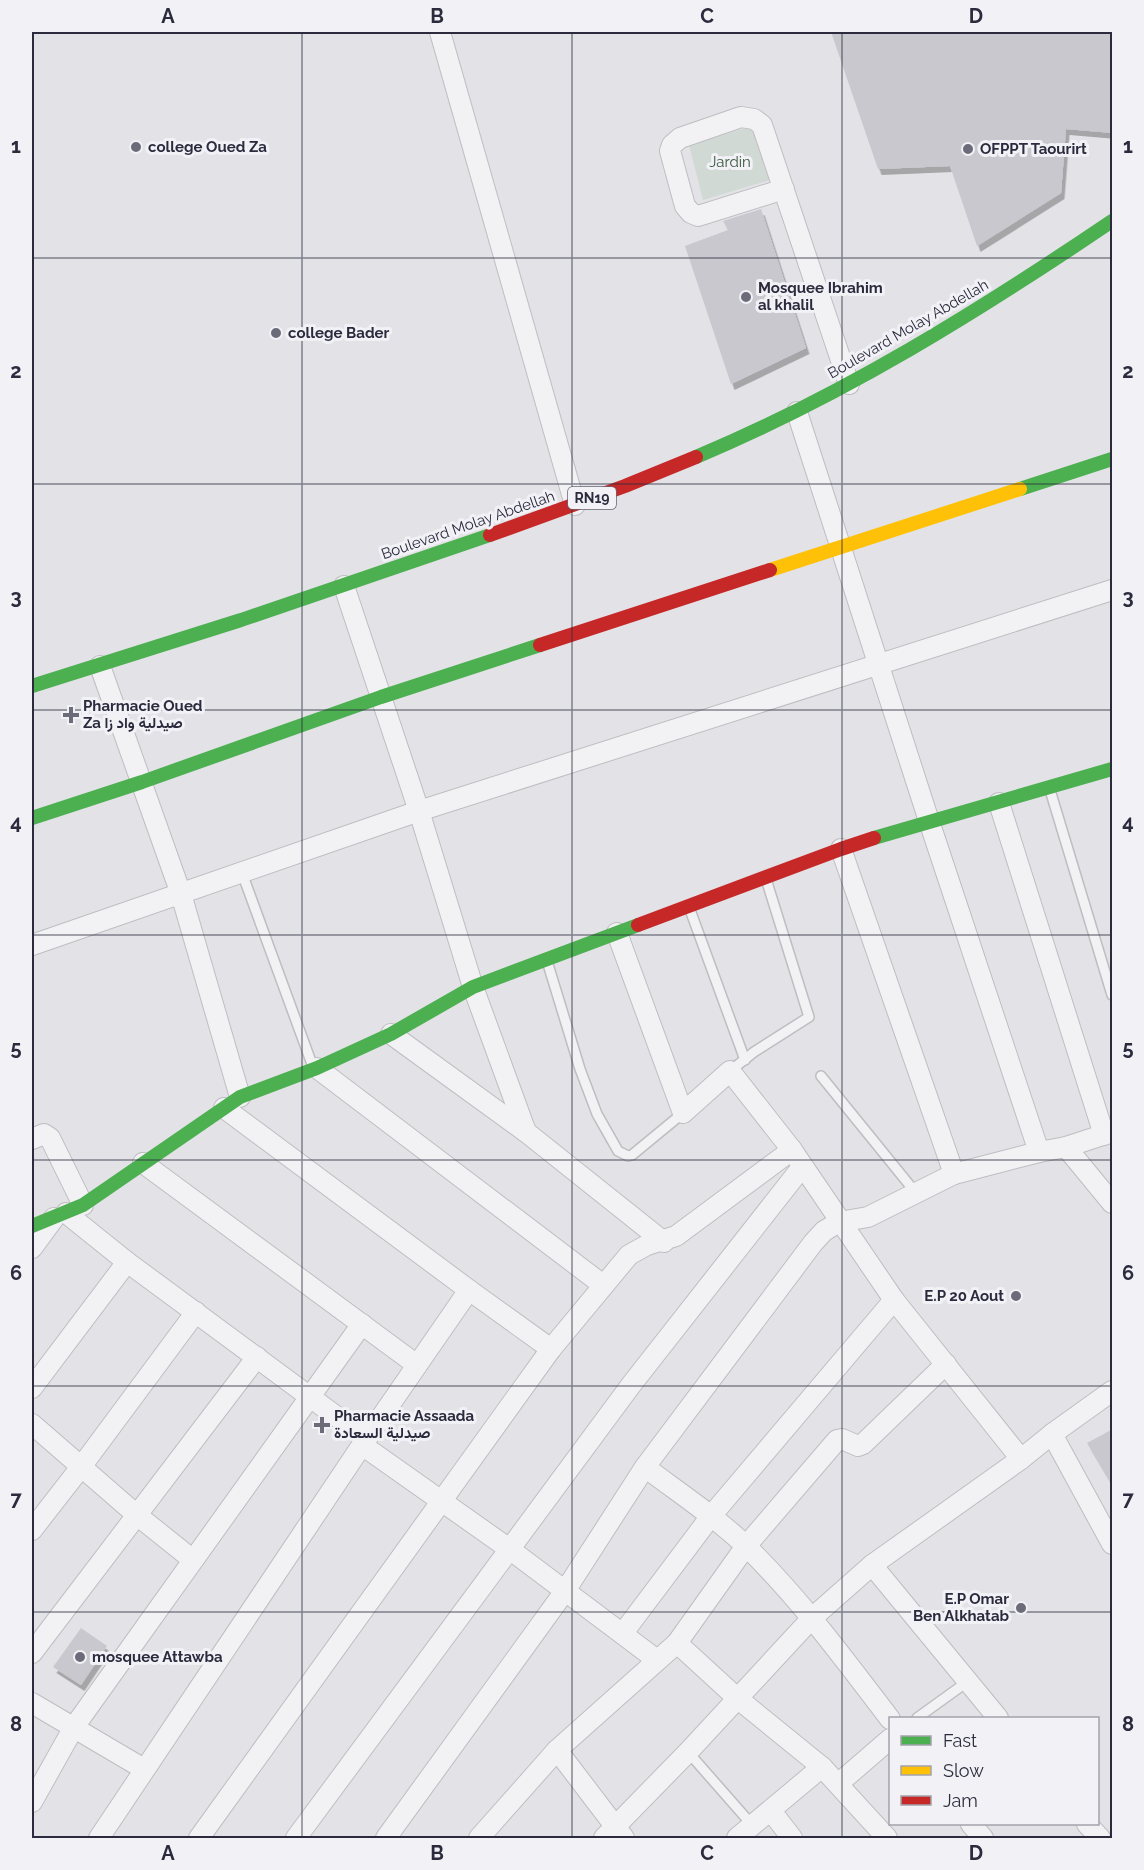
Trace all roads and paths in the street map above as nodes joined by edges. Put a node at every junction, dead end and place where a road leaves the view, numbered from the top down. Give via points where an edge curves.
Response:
1 (440, 32) edge
2 (784, 189) junction
3 (1113, 221) edge
4 (849, 384) junction
5 (797, 412) junction
6 (1113, 459) edge
7 (574, 505) junction
8 (840, 548) junction
9 (344, 586) junction
10 (1113, 590) edge
11 (878, 664) junction
12 (100, 666) junction
13 (32, 686) edge
14 (381, 697) junction
15 (1113, 770) edge
16 (142, 782) junction
17 (1049, 787) junction
18 (999, 803) junction
19 (419, 811) junction
20 (32, 818) edge
21 (929, 821) junction
22 (841, 849) junction
23 (242, 873) junction
24 (765, 876) junction
25 (182, 894) junction
26 (689, 905) junction
27 (617, 933) junction
28 (32, 945) edge
29 (547, 959) junction
30 (473, 987) junction
31 (1113, 994) edge
32 (391, 1034) junction
33 (738, 1066) junction
34 (315, 1069) junction
35 (821, 1076) dead end
36 (232, 1102) junction
37 (683, 1113) junction
38 (526, 1132) junction
39 (1108, 1134) edge
40 (32, 1138) edge
41 (1066, 1147) junction
42 (1039, 1152) junction
43 (797, 1158) junction
44 (143, 1163) junction
45 (954, 1174) junction
46 (916, 1193) junction
47 (1113, 1203) edge
48 (67, 1212) junction
49 (839, 1222) junction
50 (32, 1226) edge
51 (663, 1242) junction
52 (32, 1248) edge
53 (127, 1262) junction
54 (603, 1285) junction
55 (469, 1290) junction
56 (894, 1300) junction
57 (196, 1312) junction
58 (362, 1324) junction
59 (551, 1349) junction
60 (257, 1358) junction
61 (946, 1364) junction
62 (417, 1365) junction
63 (32, 1388) edge
64 (1113, 1390) edge
65 (311, 1398) junction
66 (32, 1424) edge
67 (1052, 1434) junction
68 (365, 1442) junction
69 (1021, 1459) junction
70 (81, 1467) junction
71 (645, 1467) junction
72 (442, 1500) junction
73 (138, 1516) junction
74 (711, 1516) junction
75 (32, 1530) edge
76 (1113, 1544) edge
77 (746, 1546) junction
78 (508, 1548) junction
79 (193, 1560) junction
80 (872, 1565) junction
81 (565, 1591) junction
82 (812, 1618) junction
83 (623, 1633) junction
84 (677, 1643) junction
85 (32, 1653) edge
86 (657, 1660) junction
87 (968, 1682) junction
88 (737, 1698) junction
89 (32, 1703) edge
90 (889, 1717) edge
91 (920, 1717) edge
92 (996, 1717) edge
93 (74, 1727) junction
94 (889, 1741) edge
95 (557, 1750) junction
96 (688, 1752) junction
97 (822, 1767) junction
98 (144, 1769) junction
99 (839, 1783) junction
100 (32, 1802) edge
101 (771, 1811) junction
102 (972, 1825) edge
103 (1088, 1825) edge
104 (753, 1826) junction
105 (614, 1835) edge
106 (298, 1838) edge
107 (99, 1839) edge
108 (199, 1839) edge
109 (386, 1839) edge
110 (479, 1839) edge
111 (737, 1839) edge
112 (792, 1839) edge
113 (887, 1839) edge
114 (983, 1839) edge
115 (1100, 1839) edge

1 - 7 street
2 - 2 street via 762,125 754,119 741,117 680,138 672,145 670,151 685,206 698,216
2 - 4 street
3 - 4 street, Boulevard Molay Abdellah / RN19 via 967,316
4 - 5 street, Boulevard Molay Abdellah / RN19
5 - 7 street, Boulevard Molay Abdellah / RN19
5 - 8 street
6 - 8 street
7 - 9 street, Boulevard Molay Abdellah / RN19
8 - 11 street
8 - 14 street
9 - 12 street, Boulevard Molay Abdellah / RN19
9 - 14 street
10 - 11 street
11 - 19 street
11 - 21 street
12 - 13 street, Boulevard Molay Abdellah / RN19
12 - 16 street
14 - 16 street
14 - 19 street
15 - 17 street
16 - 20 street
16 - 25 street
17 - 18 street
17 - 31 lane
18 - 21 street
18 - 39 street
19 - 23 street
19 - 30 street
21 - 22 street
21 - 42 street
22 - 24 street
22 - 45 street
23 - 25 street
23 - 34 lane
24 - 26 street
24 - 33 lane via 809,1017
25 - 28 street
25 - 36 street
26 - 27 street
26 - 33 lane
27 - 29 street
27 - 37 street
29 - 30 street
29 - 37 lane via 580,1069 597,1114 618,1151 632,1155
30 - 32 street
30 - 38 street
32 - 34 street
32 - 38 street
33 - 37 street
33 - 43 street
34 - 36 street
34 - 54 street
35 - 46 lane
36 - 44 street
36 - 55 street
38 - 51 street
39 - 41 street
40 - 48 street via 44,1134 50,1138
41 - 42 street
41 - 47 street
42 - 45 street
43 - 49 street
43 - 51 street
43 - 78 street
44 - 48 street
44 - 58 street
45 - 46 street
46 - 49 street via 868,1217
48 - 50 street
48 - 52 street
48 - 53 street
49 - 56 street
49 - 71 street via 813,1243
51 - 54 street via 629,1255
53 - 57 street
53 - 63 street
54 - 59 street
55 - 59 street
55 - 62 street
56 - 61 street
56 - 74 street
57 - 60 street
57 - 70 street
58 - 62 street
58 - 65 street
59 - 72 street
60 - 65 street
60 - 73 street
61 - 69 street
61 - 77 street via 863,1444 837,1440
62 - 68 street
64 - 67 street
65 - 68 street
65 - 79 street
66 - 70 street
67 - 69 street
67 - 76 street
68 - 72 street
68 - 98 street
69 - 80 street
70 - 73 street
70 - 75 street
71 - 74 street
71 - 81 street
72 - 78 street
72 - 108 street
73 - 79 street
73 - 85 street
74 - 77 street
74 - 83 street
77 - 82 street
77 - 84 street
78 - 81 street
78 - 106 street
79 - 93 street
80 - 82 street
80 - 87 street
81 - 83 street
81 - 109 street
82 - 88 street
82 - 90 street
83 - 86 street
84 - 86 street
84 - 88 street
86 - 95 street
87 - 91 lane
87 - 92 street
88 - 96 street
88 - 97 street
89 - 93 street
93 - 98 street
93 - 100 street
94 - 99 street
95 - 105 street
95 - 110 street
96 - 104 lane
96 - 105 street
97 - 99 street
97 - 101 street
98 - 107 street
99 - 113 street
101 - 104 street
101 - 112 street
102 - 114 street
103 - 115 street
104 - 111 street

